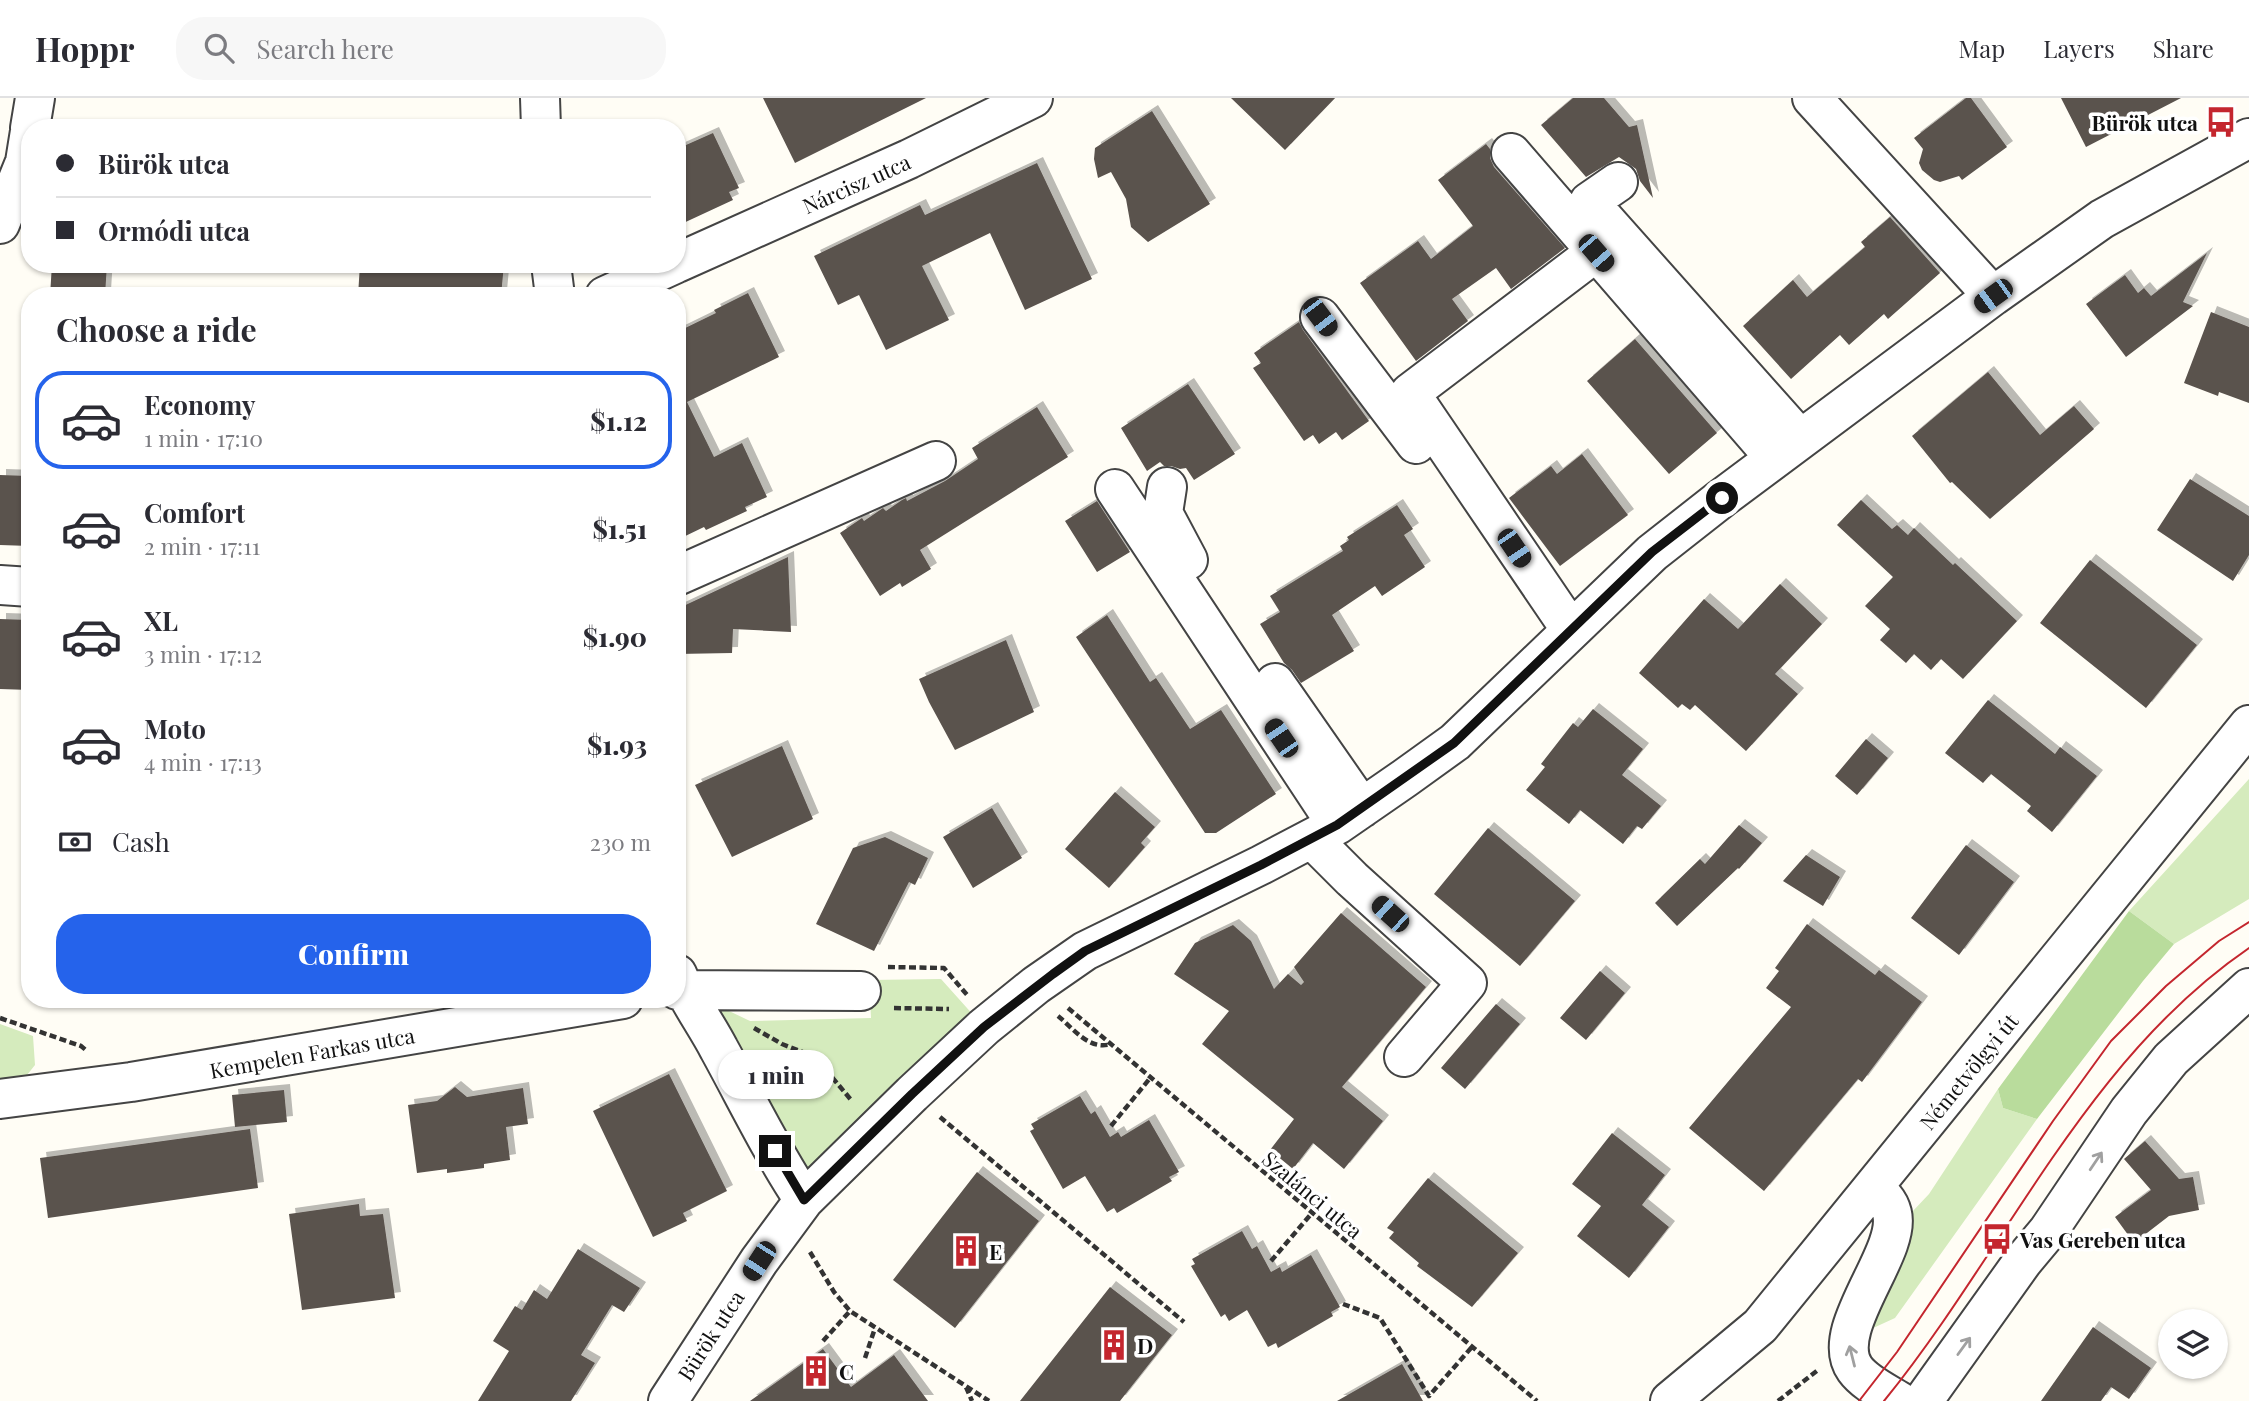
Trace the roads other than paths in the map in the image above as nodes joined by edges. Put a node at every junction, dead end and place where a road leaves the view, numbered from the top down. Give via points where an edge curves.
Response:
1 (35, 98) edge
2 (540, 98) edge
3 (1033, 98) edge
4 (1812, 98) edge
5 (32, 119) edge
6 (541, 119) edge
7 (2249, 138) edge
8 (1511, 153) dead end
9 (21, 172) edge
10 (1618, 182) dead end
11 (0, 224) edge
12 (1596, 253) junction
13 (686, 259) edge
14 (656, 273) edge
15 (625, 287) edge
16 (1993, 296) junction
17 (1320, 317) dead end
18 (1788, 449) junction
19 (936, 461) dead end
20 (1167, 487) dead end
21 (1115, 489) dead end
22 (686, 572) edge
23 (0, 586) edge
24 (21, 587) edge
25 (1564, 636) junction
26 (2247, 730) edge
27 (1337, 824) junction
28 (686, 984) edge
29 (2249, 988) edge
30 (861, 990) dead end
31 (686, 994) edge
32 (570, 1008) edge
33 (1404, 1057) dead end
34 (0, 1099) edge
35 (1873, 1188) junction
36 (796, 1210) junction
37 (668, 1401) edge
38 (1670, 1401) edge
39 (1899, 1401) edge
40 (1923, 1401) edge

1 - 5 street
2 - 6 street
3 - 13 street, Nárcisz utca
4 - 16 street
7 - 16 street, Bürök utca via 2102,219
8 - 12 street
9 - 11 street
10 - 18 street via 1589,202
12 - 18 street
12 - 25 street via 1410,393
14 - 15 street, Nárcisz utca
16 - 18 street, Bürök utca
17 - 25 street
18 - 25 street, Bürök utca via 1652,552
19 - 22 street
20 - 27 street via 1163,513 1183,553
21 - 27 street
23 - 24 street
25 - 27 street, Bürök utca via 1454,743
26 - 35 street, Németvölgyi út
27 - 33 street via 1352,879 1467,983
27 - 36 street, Bürök utca via 1085,951 1036,985 912,1094
28 - 30 street
40 -> 29 street via 2129,1111 2171,1059
31 - 36 street via 787,1173
32 - 34 street, Kempelen Farkas utca via 131,1082
35 - 38 street, Németvölgyi út via 1760,1326
39 -> 35 street via 1855,1370 1847,1349 1893,1224 1887,1200
36 - 37 street, Bürök utca

